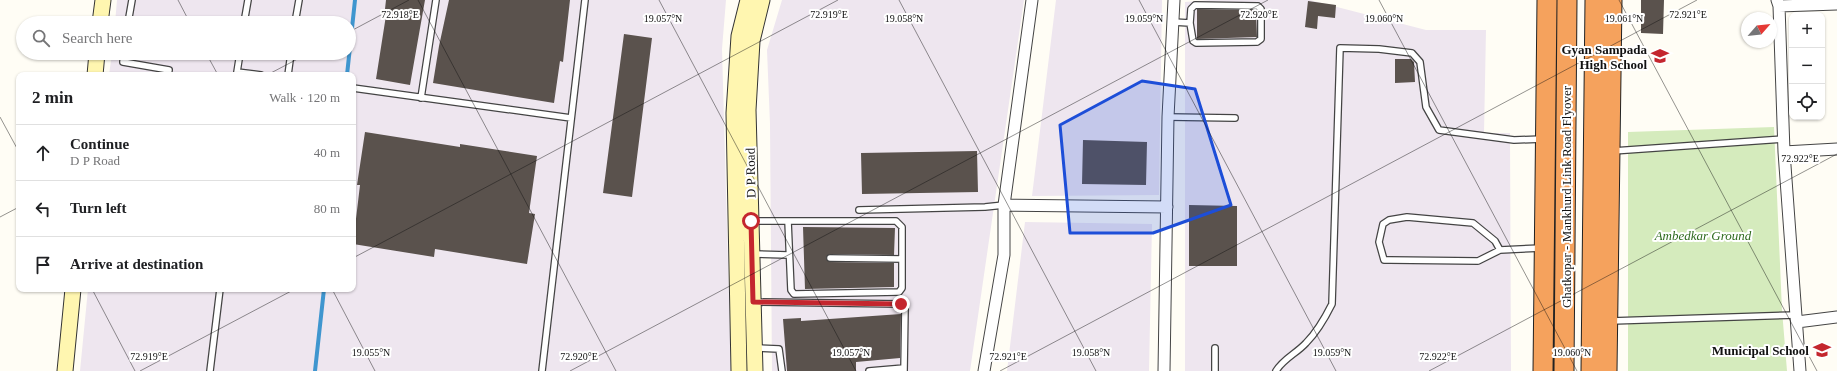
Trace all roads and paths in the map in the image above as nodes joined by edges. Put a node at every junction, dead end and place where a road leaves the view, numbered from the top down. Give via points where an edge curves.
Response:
1 (92, 0) edge
2 (103, 0) edge
3 (132, 0) edge
4 (248, 0) edge
5 (299, 0) edge
6 (436, 0) edge
7 (585, 0) edge
8 (748, 0) edge
9 (762, 0) edge
10 (1032, 0) edge
11 (1174, 0) edge
12 (1547, 0) edge
13 (1567, 0) edge
14 (1595, 0) edge
15 (1612, 0) edge
16 (1778, 3) edge
17 (1837, 4) edge
18 (91, 16) edge
19 (101, 16) edge
20 (129, 16) edge
21 (245, 16) edge
22 (296, 16) edge
23 (750, 19) junction
24 (1173, 22) junction
25 (1190, 23) junction
26 (86, 60) edge
27 (96, 60) edge
28 (122, 60) edge
29 (239, 60) edge
30 (290, 60) edge
31 (85, 72) edge
32 (95, 72) edge
33 (169, 72) edge
34 (237, 72) edge
35 (288, 72) edge
36 (356, 88) edge
37 (421, 98) junction
38 (1168, 117) junction
39 (571, 118) junction
40 (1235, 118) dead end
41 (741, 121) junction
42 (1546, 139) junction
43 (1784, 139) junction
44 (1837, 149) edge
45 (1610, 152) junction
46 (1784, 152) junction
47 (1004, 204) junction
48 (1167, 207) junction
49 (859, 210) dead end
50 (751, 221) junction
51 (788, 221) junction
52 (1544, 248) junction
53 (1500, 250) junction
54 (752, 254) junction
55 (788, 255) junction
56 (830, 258) dead end
57 (902, 258) junction
58 (65, 292) edge
59 (73, 292) edge
60 (220, 292) edge
61 (753, 302) junction
62 (1837, 317) edge
63 (1797, 318) junction
64 (1609, 321) junction
65 (754, 348) junction
66 (1215, 348) dead end
67 (904, 369) edge
68 (57, 371) edge
69 (65, 371) edge
70 (210, 371) edge
71 (542, 371) edge
72 (739, 371) edge
73 (755, 371) edge
74 (782, 371) edge
75 (869, 371) edge
76 (984, 371) edge
77 (1164, 371) edge
78 (1215, 371) edge
79 (1276, 371) edge
80 (1543, 371) edge
81 (1564, 371) edge
82 (1591, 371) edge
83 (1607, 371) edge
84 (1800, 371) edge

1 - 18 street
2 - 19 street
3 - 20 lane
4 - 21 lane
5 - 22 lane
6 - 37 lane
7 - 39 lane
8 - 23 street, D P Road
9 - 23 street, D P Road
10 - 47 street
11 - 24 street
12 - 42 highway
13 - 81 highway, Ghatkopar - Mankhurd Link Road Flyover
14 - 82 highway, Ghatkopar - Mankhurd Link Road Flyover
15 - 45 highway
16 - 17 street
16 - 43 street
23 - 41 street, D P Road via 739,36
24 - 25 lane
24 - 38 street
25 - 25 lane via 1191,9 1195,5 1258,6 1261,9 1261,39 1257,42 1196,43 1193,41
26 - 31 street
27 - 32 street
28 - 33 lane via 122,62 169,70
29 - 34 lane
30 - 35 lane
36 - 37 lane
37 - 39 lane
38 - 40 lane
38 - 48 street
39 - 71 lane
41 - 50 street, D P Road
41 - 72 street, D P Road
42 - 52 highway
42 - 79 lane via 1514,140 1439,130 1426,108 1420,62 1412,53 1340,48 1332,304 1317,330 1306,343 1279,365
43 - 45 lane
43 - 46 street
44 - 46 street
45 - 64 highway
46 - 63 street
47 - 48 street
47 - 49 lane via 986,207
47 - 76 street via 1004,255
48 - 77 street
50 - 51 lane
50 - 54 street, D P Road
51 - 55 lane
51 - 57 lane via 896,221 902,227
52 - 53 lane
52 - 80 highway
53 - 53 lane via 1478,262 1384,260 1379,242 1383,224 1389,220 1407,217 1473,223 1496,241
54 - 55 lane
54 - 61 street, D P Road
55 - 57 lane via 791,290 794,294 899,292 902,288
56 - 57 lane
58 - 68 street
59 - 69 street
60 - 70 lane
61 - 65 street, D P Road
61 - 67 lane via 901,304 905,308
62 - 63 street
63 - 64 lane
63 - 84 street
64 - 83 highway
65 - 73 street, D P Road
65 - 74 lane via 779,349
66 - 78 lane
67 - 75 lane

